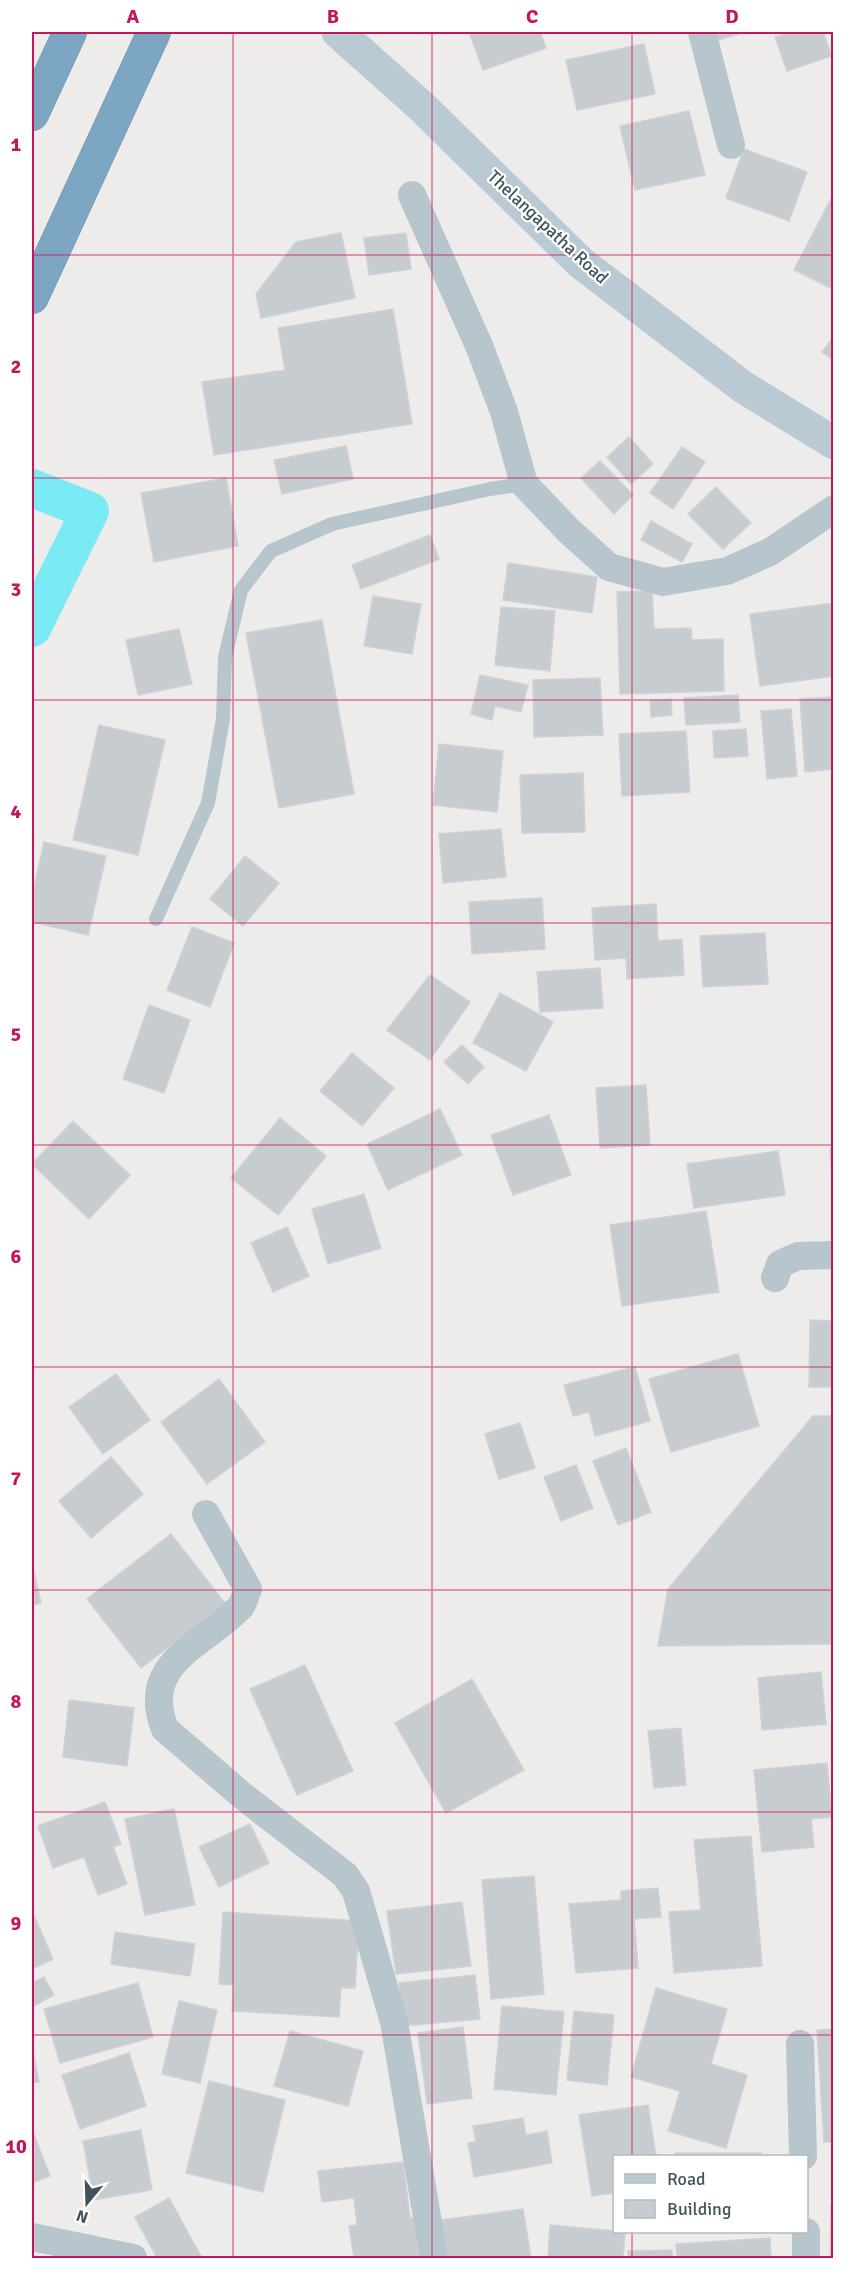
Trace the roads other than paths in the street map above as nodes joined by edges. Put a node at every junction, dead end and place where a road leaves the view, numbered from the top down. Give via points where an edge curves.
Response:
1 (59, 32) edge
2 (70, 32) edge
3 (154, 32) edge
4 (338, 32) edge
5 (702, 32) edge
6 (33, 110) edge
7 (731, 145) dead end
8 (412, 195) dead end
9 (32, 297) edge
10 (834, 443) edge
11 (524, 484) junction
12 (834, 509) edge
13 (156, 919) dead end
14 (834, 1255) edge
15 (775, 1278) dead end
16 (206, 1514) dead end
17 (800, 2044) dead end
18 (803, 2155) edge
19 (806, 2233) edge
20 (32, 2238) edge
21 (133, 2259) edge
22 (435, 2259) edge
23 (806, 2259) edge

1 - 6 highway
2 - 6 highway
3 - 9 highway
4 - 10 street, Thelangapatha Road via 422,106 581,263 743,387
5 - 7 street
8 - 11 street via 480,348 504,412
11 - 12 street via 609,567 663,582 727,571 770,552
11 - 13 lane via 333,524 271,551 241,590 225,657 223,719 207,803
14 - 15 street via 798,1256 780,1264
16 - 22 street via 248,1589 242,1604 174,1660 159,1686 159,1713 165,1729 244,1797 345,1875 356,1891 394,2022
17 - 18 street
19 - 23 street
20 - 21 street

